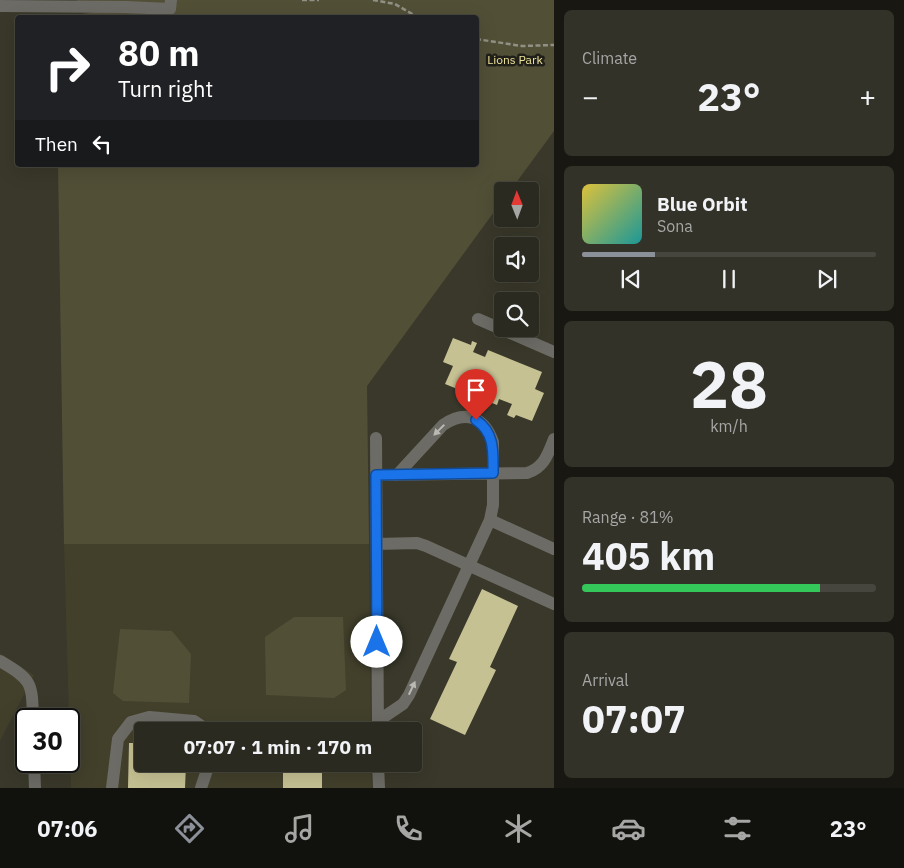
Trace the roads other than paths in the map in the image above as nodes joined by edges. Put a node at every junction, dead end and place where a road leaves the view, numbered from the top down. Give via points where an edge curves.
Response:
1 (171, 0) edge
2 (0, 6) edge
3 (478, 319) dead end
4 (554, 352) edge
5 (376, 438) dead end
6 (554, 439) edge
7 (551, 457) edge
8 (493, 473) junction
9 (376, 475) junction
10 (397, 475) junction
11 (490, 520) junction
12 (377, 544) junction
13 (554, 548) edge
14 (468, 564) junction
15 (554, 604) edge
16 (0, 661) edge
17 (33, 708) edge
18 (196, 722) edge
19 (378, 722) edge
20 (383, 722) edge
21 (206, 772) edge
22 (378, 772) edge
23 (34, 773) edge
24 (35, 788) edge
25 (112, 788) edge
26 (201, 788) edge
27 (379, 788) edge

1 - 2 street via 170,9
3 - 4 street
5 - 9 street
6 - 7 street
7 - 8 street via 536,471
8 - 10 street
8 -> 10 street via 490,434 476,420 460,417 443,426
8 - 11 street
9 - 10 street
9 - 12 street
11 - 13 street
11 - 14 street
12 - 14 street via 417,544
12 - 19 street
14 - 15 street
20 -> 14 street via 409,695
16 - 17 street via 26,678 32,688
18 - 25 street via 149,717 131,722 118,739
21 - 26 street
22 - 27 street
23 - 24 street

